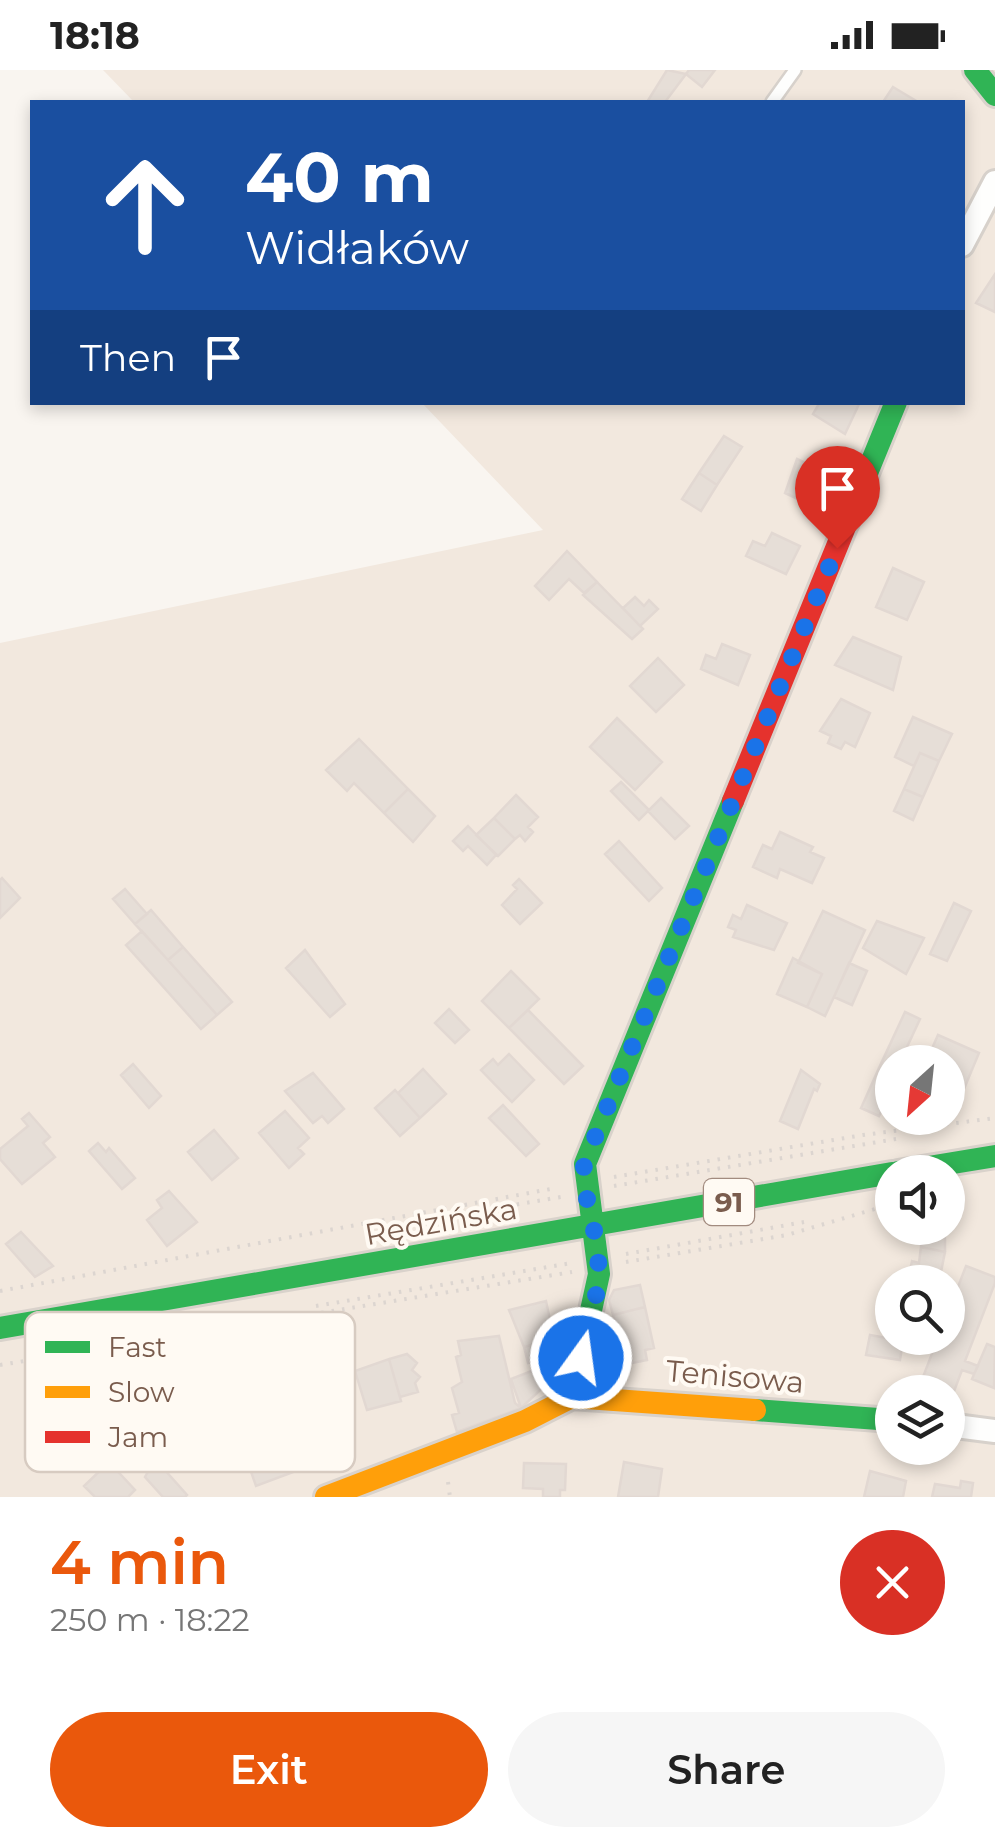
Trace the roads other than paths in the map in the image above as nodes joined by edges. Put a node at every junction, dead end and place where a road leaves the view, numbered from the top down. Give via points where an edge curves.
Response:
1 (796, 70) edge
2 (975, 70) edge
3 (995, 96) edge
4 (774, 100) edge
5 (995, 182) edge
6 (965, 239) edge
7 (895, 405) edge
8 (995, 1156) edge
9 (965, 1161) edge
10 (875, 1177) edge
11 (593, 1227) junction
12 (94, 1312) edge
13 (25, 1324) edge
14 (0, 1328) edge
15 (572, 1397) junction
16 (875, 1419) edge
17 (965, 1427) edge
18 (995, 1431) edge
19 (326, 1497) edge

1 - 4 lane
2 - 3 street
5 - 6 street
7 - 11 street via 584,1164 594,1185
8 - 9 street, Rędzińska / 91
10 - 11 street, Rędzińska / 91
11 - 12 street, Rędzińska / 91
11 - 15 street via 599,1267
13 - 14 street, Rędzińska / 91
15 - 16 street, Tenisowa
15 - 19 street
17 - 18 street

